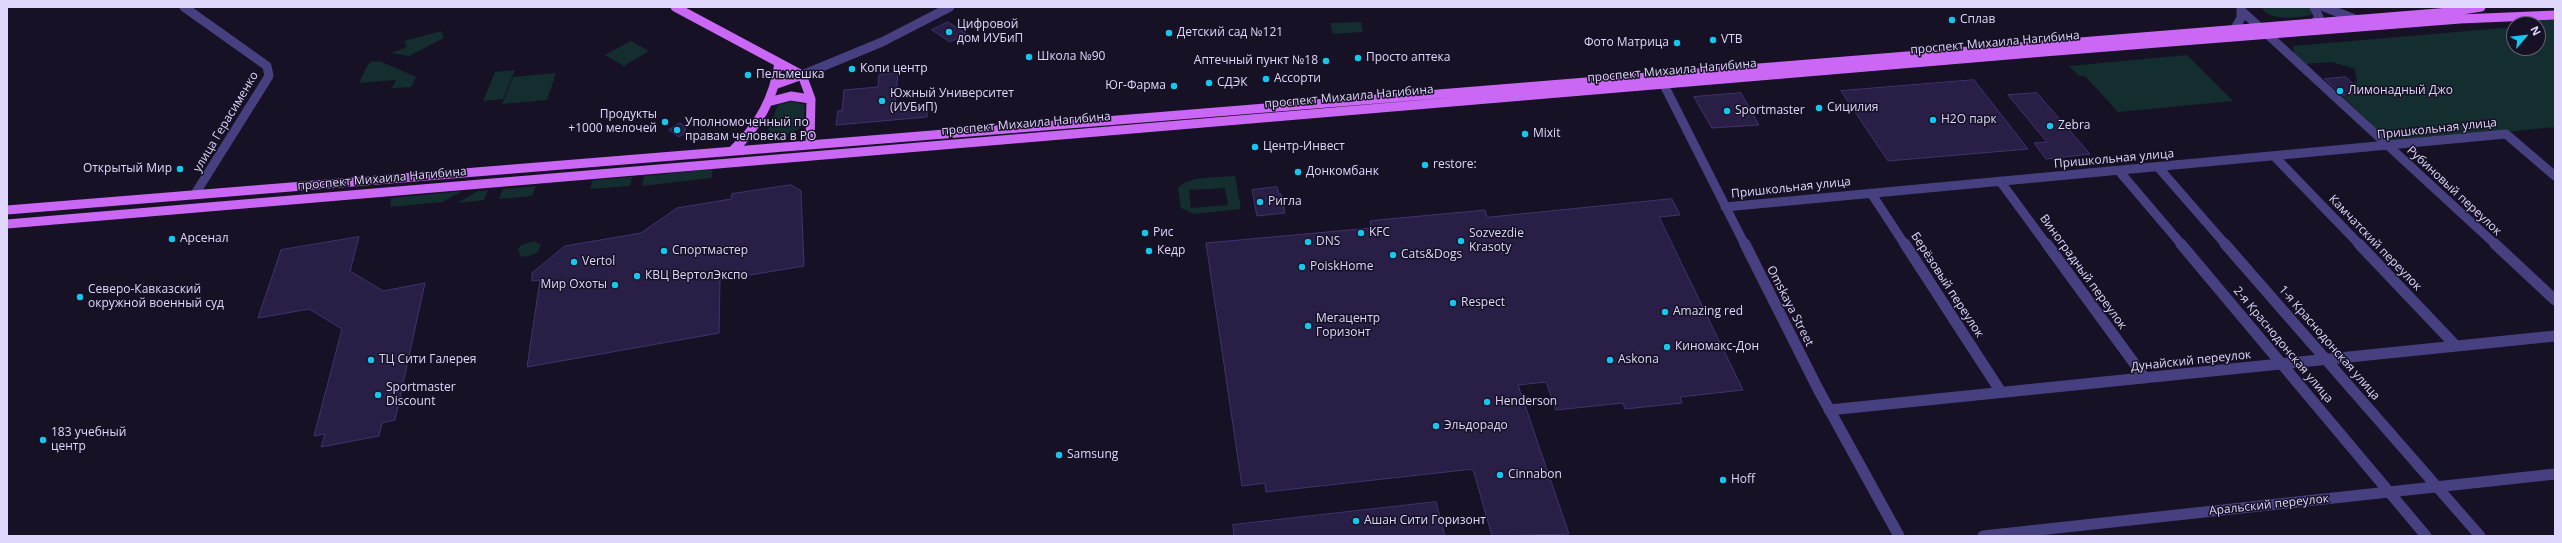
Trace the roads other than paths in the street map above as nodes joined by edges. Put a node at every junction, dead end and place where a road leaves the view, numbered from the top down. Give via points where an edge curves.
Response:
1 (184, 7) edge
2 (675, 7) edge
3 (950, 7) edge
4 (2314, 7) edge
5 (2324, 7) edge
6 (2481, 7) edge
7 (2242, 9) edge
8 (2555, 15) edge
9 (2356, 19) junction
10 (2316, 22) junction
11 (2271, 25) junction
12 (2257, 26) junction
13 (2235, 28) junction
14 (2305, 32) junction
15 (2291, 33) junction
16 (2267, 35) junction
17 (780, 63) junction
18 (802, 75) junction
19 (777, 84) junction
20 (1664, 85) junction
21 (810, 100) junction
22 (768, 102) junction
23 (748, 138) junction
24 (810, 144) junction
25 (2388, 146) junction
26 (752, 149) junction
27 (732, 151) junction
28 (792, 157) junction
29 (2275, 157) junction
30 (760, 160) junction
31 (2158, 167) junction
32 (2119, 171) junction
33 (2555, 176) edge
34 (2000, 181) junction
35 (1871, 192) junction
36 (195, 194) junction
37 (1725, 207) junction
38 (7, 210) edge
39 (7, 224) edge
40 (2555, 300) edge
41 (2555, 336) edge
42 (2456, 346) junction
43 (2327, 360) junction
44 (2282, 365) junction
45 (2145, 378) junction
46 (2001, 392) junction
47 (1829, 410) junction
48 (2555, 474) edge
49 (2438, 487) junction
50 (2390, 493) junction
51 (1899, 536) edge
52 (1983, 536) edge
53 (2426, 536) edge
54 (2480, 536) edge

1 - 36 street, улица Герасименко via 267,66 269,70 269,76
2 - 17 main road
3 - 18 street via 838,61
4 - 10 street via 2319,17
5 - 9 street
6 - 9 main road, проспект Михаила Нагибина
7 - 11 street
7 - 12 street, Рубиновый переулок
7 - 13 street
8 - 14 main road, проспект Михаила Нагибина via 2460,19
9 - 10 main road, проспект Михаила Нагибина
10 - 11 main road, проспект Михаила Нагибина
10 - 14 street
11 - 12 main road, проспект Михаила Нагибина
11 - 15 street
12 - 13 main road, проспект Михаила Нагибина
12 - 16 street, Рубиновый переулок
13 - 24 main road, проспект Михаила Нагибина
14 - 15 main road, проспект Михаила Нагибина
15 - 16 main road, проспект Михаила Нагибина
16 - 20 main road, проспект Михаила Нагибина
16 - 25 street, Рубиновый переулок
17 - 18 main road
17 - 19 main road
18 - 19 main road
18 - 21 main road via 808,84
19 - 22 main road
20 - 28 main road, проспект Михаила Нагибина
20 - 37 street, Omskaya Street
21 - 22 main road via 791,96
21 - 24 main road
22 - 23 main road
23 - 26 main road
23 - 27 main road
24 - 26 main road, проспект Михаила Нагибина
24 - 28 main road
25 - 29 street, Пришкольная улица
25 - 33 street, Пришкольная улица via 2506,134
25 - 40 street, Рубиновый переулок
26 - 27 main road, проспект Михаила Нагибина
26 - 30 main road
27 - 36 main road, проспект Михаила Нагибина
28 - 30 main road, проспект Михаила Нагибина
29 - 31 street, Пришкольная улица
29 - 42 street, Камчатский переулок
30 - 39 main road, проспект Михаила Нагибина
31 - 32 street, Пришкольная улица
31 - 43 street, 1-я Краснодонская улица
32 - 34 street, Пришкольная улица
32 - 44 street, 2-я Краснодонская улица
34 - 35 street, Пришкольная улица
34 - 45 street, Виноградный переулок
35 - 37 street, Пришкольная улица
35 - 46 street, Берёзовый переулок
36 - 38 main road, проспект Михаила Нагибина
37 - 47 street, Omskaya Street
41 - 42 street, Дунайский переулок
42 - 43 street, Дунайский переулок
43 - 44 street, Дунайский переулок
43 - 49 street, 1-я Краснодонская улица
44 - 45 street, Дунайский переулок
44 - 50 street, 2-я Краснодонская улица
45 - 46 street, Дунайский переулок
46 - 47 street, Дунайский переулок
47 - 51 street, Omskaya Street
48 - 49 street, Аральский переулок
49 - 50 street, Аральский переулок
49 - 54 street, 1-я Краснодонская улица
50 - 52 street, Аральский переулок
50 - 53 street, 2-я Краснодонская улица

